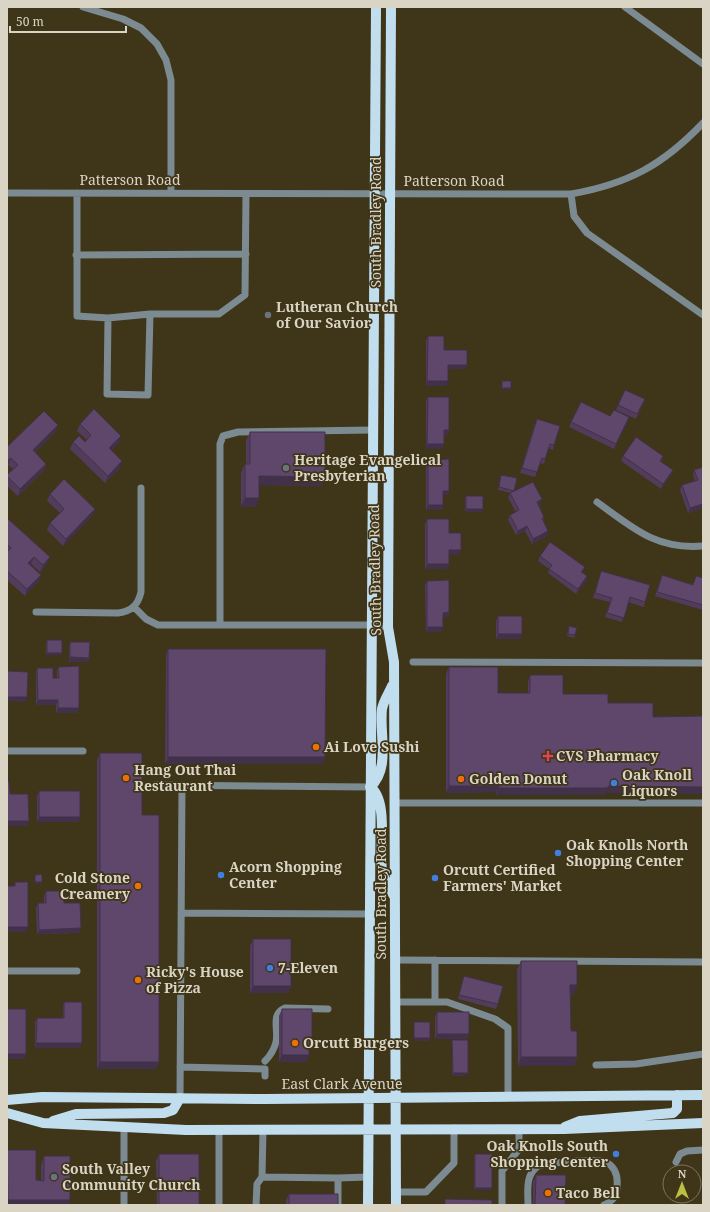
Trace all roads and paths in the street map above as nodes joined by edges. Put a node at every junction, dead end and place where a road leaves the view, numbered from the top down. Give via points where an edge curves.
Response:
1 (83, 7) edge
2 (376, 7) edge
3 (391, 7) edge
4 (625, 7) edge
5 (703, 64) edge
6 (703, 123) edge
7 (7, 192) edge
8 (77, 193) junction
9 (171, 193) junction
10 (246, 194) junction
11 (375, 194) junction
12 (390, 194) junction
13 (571, 194) junction
14 (246, 254) junction
15 (76, 255) junction
16 (150, 314) junction
17 (703, 315) edge
18 (108, 318) junction
19 (373, 430) junction
20 (141, 488) dead end
21 (596, 502) dead end
22 (703, 546) edge
23 (134, 607) junction
24 (36, 612) dead end
25 (220, 625) junction
26 (371, 625) junction
27 (388, 627) junction
28 (413, 662) dead end
29 (703, 663) edge
30 (394, 683) junction
31 (7, 750) edge
32 (83, 751) dead end
33 (156, 785) dead end
34 (182, 786) junction
35 (370, 787) junction
36 (394, 803) junction
37 (703, 803) edge
38 (395, 898) junction
39 (181, 913) junction
40 (369, 914) junction
41 (396, 960) junction
42 (435, 960) junction
43 (703, 962) edge
44 (7, 970) edge
45 (77, 971) dead end
46 (435, 1001) junction
47 (396, 1002) junction
48 (328, 1009) dead end
49 (703, 1054) edge
50 (265, 1061) dead end
51 (596, 1065) dead end
52 (180, 1067) junction
53 (265, 1076) dead end
54 (677, 1095) junction
55 (703, 1095) edge
56 (508, 1097) junction
57 (180, 1098) junction
58 (368, 1098) junction
59 (396, 1098) junction
60 (7, 1100) edge
61 (7, 1114) edge
62 (703, 1123) edge
63 (43, 1124) junction
64 (124, 1127) junction
65 (454, 1128) junction
66 (519, 1129) junction
67 (564, 1129) junction
68 (219, 1130) junction
69 (263, 1130) junction
70 (368, 1130) junction
71 (397, 1130) junction
72 (703, 1150) edge
73 (676, 1162) dead end
74 (262, 1177) junction
75 (368, 1177) junction
76 (338, 1178) junction
77 (396, 1192) junction
78 (124, 1205) edge
79 (219, 1205) edge
80 (256, 1205) edge
81 (338, 1205) edge
82 (368, 1205) edge
83 (396, 1205) edge
84 (502, 1205) edge
85 (528, 1205) edge
86 (604, 1205) edge

1 - 9 street via 123,19 141,28 157,44 166,60 171,80
2 - 11 main road, South Bradley Road
3 - 12 main road, South Bradley Road
4 - 5 street
6 - 13 street, Patterson Road via 664,159 631,178 597,190
7 - 8 street, Patterson Road
8 - 9 street, Patterson Road
8 - 15 street
9 - 10 street, Patterson Road
10 - 11 street, Patterson Road
10 - 14 street
11 - 12 street, Patterson Road
11 - 19 main road, South Bradley Road
12 - 13 street, Patterson Road
12 - 27 main road, South Bradley Road
13 - 17 street via 574,216 587,233
14 - 15 street
14 - 16 street via 245,295 219,314
15 - 18 street via 77,316
16 - 18 street
16 - 18 street via 148,395 107,394
19 - 25 street via 238,432 223,436 220,444
19 - 26 main road, South Bradley Road
20 - 23 street via 141,592
21 - 22 street via 649,538 667,545
23 - 24 street via 127,612 118,613
23 - 25 street via 146,619 158,625
25 - 26 street
26 - 27 street
26 - 35 main road, South Bradley Road
27 - 30 main road, South Bradley Road via 394,662
28 - 29 street
30 - 35 main road via 382,708 382,767 376,782
30 - 36 main road, South Bradley Road
31 - 32 street
33 - 34 street
34 - 35 street
34 - 39 street
35 - 38 main road via 375,790 380,807 382,872
35 - 40 main road, South Bradley Road
36 - 37 street
36 - 38 main road, South Bradley Road
38 - 41 main road, South Bradley Road
39 - 40 street
39 - 52 street
40 - 58 main road, South Bradley Road
41 - 42 street
41 - 47 main road, South Bradley Road
42 - 43 street
42 - 46 street
44 - 45 street
46 - 47 street
46 - 56 street via 447,1002 488,1017 508,1028
47 - 59 main road, South Bradley Road
48 - 50 street via 280,1010 276,1015 276,1041 273,1053
49 - 51 street via 636,1064
52 - 53 street via 265,1069
52 - 57 street
54 - 55 main road, East Clark Avenue
54 - 56 main road, East Clark Avenue
54 - 67 main road via 676,1109 673,1113 580,1121 568,1124
56 - 59 main road, East Clark Avenue
57 - 58 main road, East Clark Avenue
57 - 60 main road, East Clark Avenue via 42,1097
57 - 63 main road via 174,1110 164,1113 76,1114
58 - 59 main road, East Clark Avenue
58 - 70 main road, South Bradley Road
59 - 71 main road, South Bradley Road
61 - 63 main road
62 - 67 main road
63 - 64 main road
64 - 68 main road
64 - 78 street
65 - 66 main road
65 - 71 main road
65 - 77 street via 454,1164 426,1192
66 - 67 main road
66 - 84 street via 519,1149 502,1171
68 - 69 main road
68 - 79 street
69 - 70 main road
69 - 74 street
70 - 71 main road
70 - 75 main road, South Bradley Road
71 - 77 main road, South Bradley Road
72 - 73 street via 680,1154
74 - 76 street
74 - 80 street via 257,1184
75 - 76 street
75 - 82 main road, South Bradley Road
76 - 81 street
77 - 83 main road, South Bradley Road
85 - 86 street via 529,1177 538,1166 595,1161 605,1162 612,1167 617,1180 616,1196

